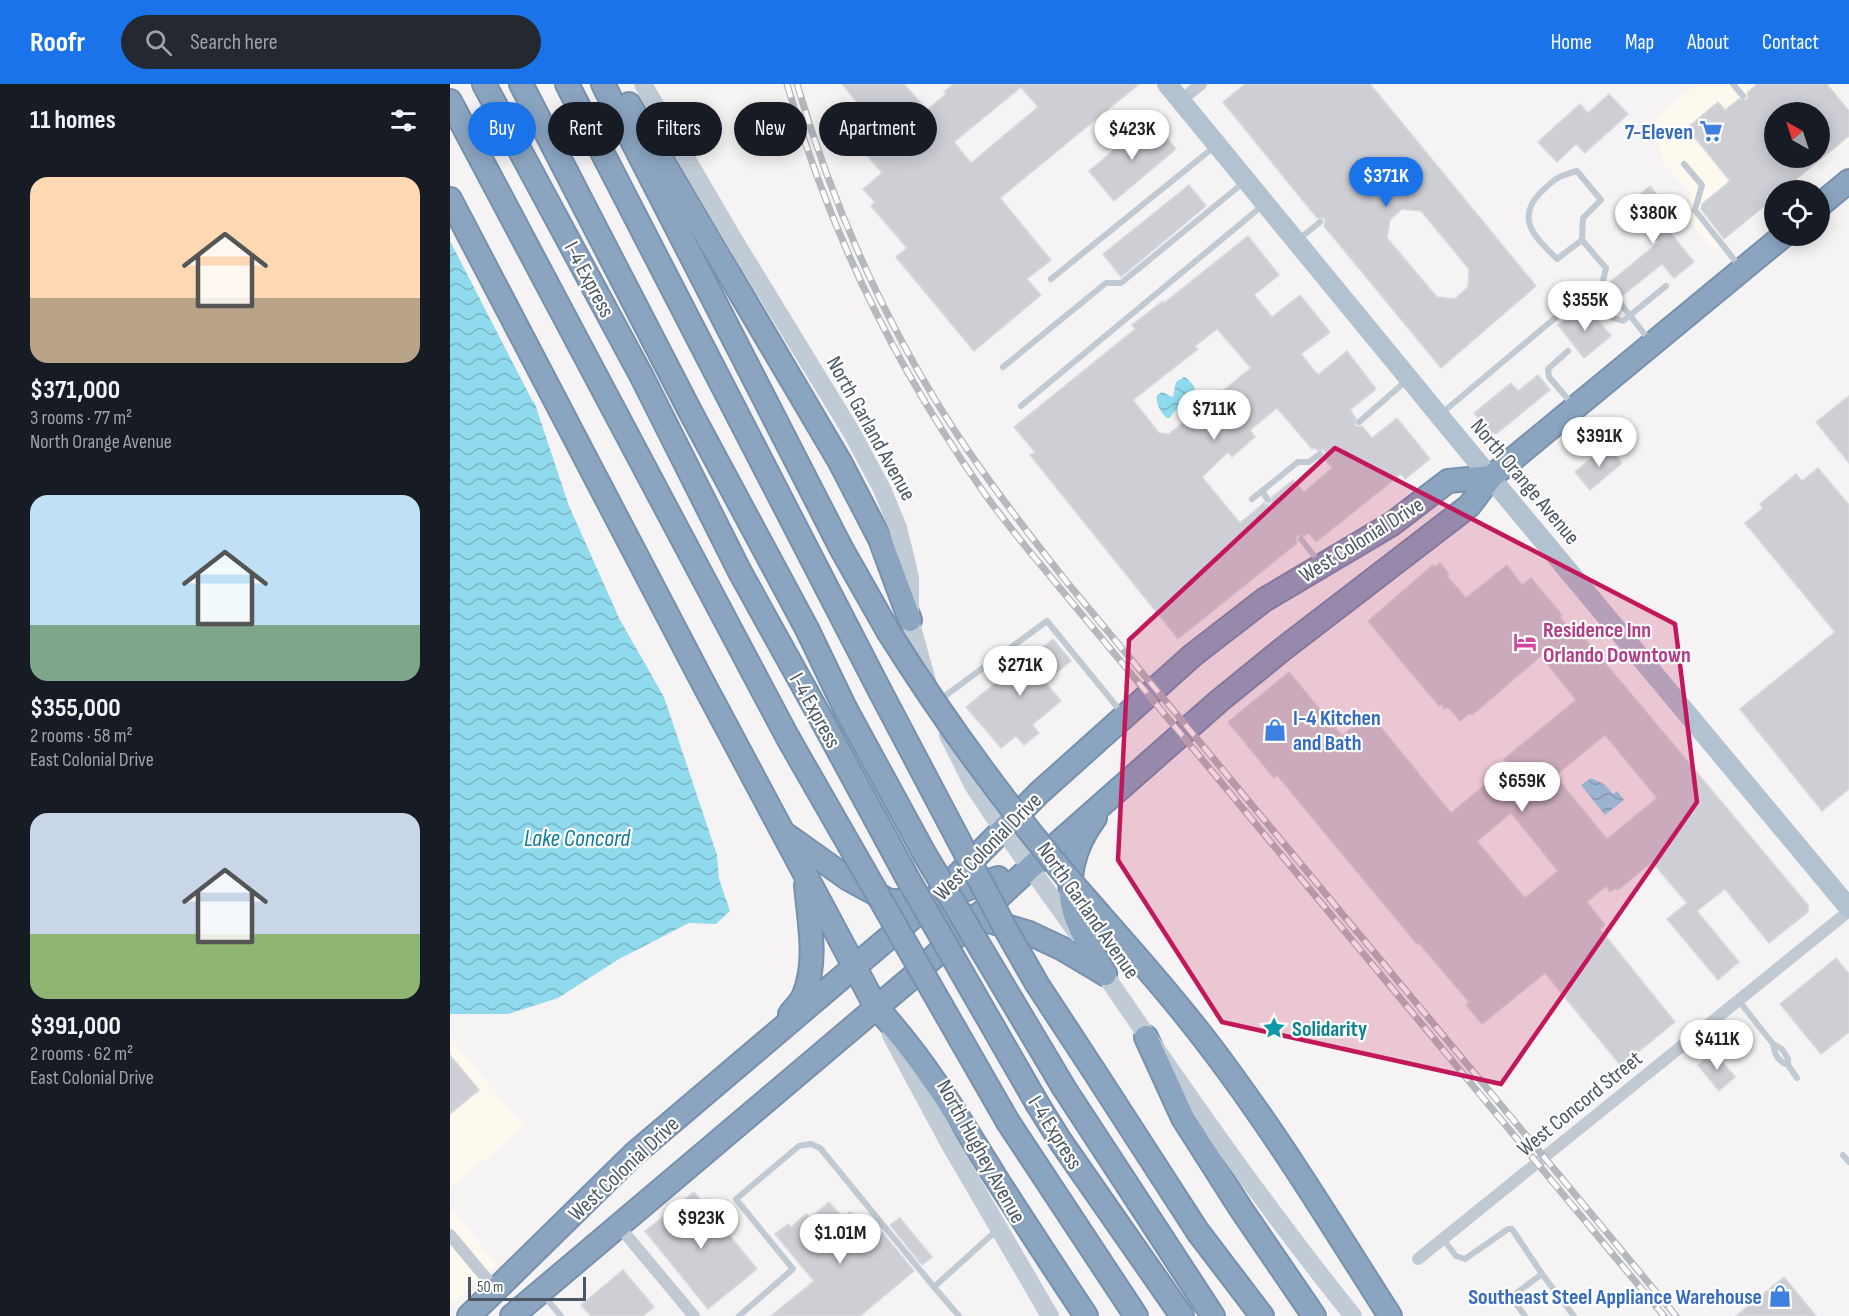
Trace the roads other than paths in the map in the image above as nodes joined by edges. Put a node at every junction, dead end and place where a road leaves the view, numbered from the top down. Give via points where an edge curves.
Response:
1 (484, 84) edge
2 (521, 84) edge
3 (567, 84) edge
4 (603, 84) edge
5 (617, 84) edge
6 (1167, 84) edge
7 (1201, 84) edge
8 (1733, 84) edge
9 (648, 88) edge
10 (1743, 96) dead end
11 (450, 101) edge
12 (1180, 101) junction
13 (1216, 145) junction
14 (1684, 164) dead end
15 (1246, 180) junction
16 (1849, 181) edge
17 (1830, 197) edge
18 (450, 199) edge
19 (1265, 203) junction
20 (1320, 222) dead end
21 (1582, 240) junction
22 (1296, 242) junction
23 (1771, 246) edge
24 (1742, 270) junction
25 (1051, 279) dead end
26 (1666, 286) dead end
27 (1630, 316) junction
28 (1653, 344) junction
29 (1568, 351) dead end
30 (1003, 367) dead end
31 (1409, 379) junction
32 (1021, 405) dead end
33 (1575, 408) junction
34 (1439, 415) junction
35 (1359, 422) dead end
36 (1320, 454) dead end
37 (1491, 477) junction
38 (1262, 491) junction
39 (1252, 499) dead end
40 (1268, 500) dead end
41 (1301, 539) dead end
42 (1321, 566) junction
43 (910, 620) junction
44 (933, 705) junction
45 (1124, 716) junction
46 (1118, 789) junction
47 (1003, 829) junction
48 (782, 832) junction
49 (1030, 867) junction
50 (805, 874) junction
51 (925, 908) junction
52 (1849, 910) edge
53 (976, 917) junction
54 (855, 968) junction
55 (1105, 974) junction
56 (1738, 1001) junction
57 (876, 1007) junction
58 (773, 1037) junction
59 (1146, 1037) junction
60 (1797, 1078) dead end
61 (1843, 1155) dead end
62 (1849, 1162) edge
63 (618, 1225) junction
64 (998, 1229) junction
65 (450, 1235) edge
66 (1443, 1239) junction
67 (1418, 1259) dead end
68 (1542, 1274) junction
69 (935, 1288) junction
70 (496, 1290) junction
71 (540, 1292) junction
72 (469, 1316) edge
73 (512, 1316) edge
74 (561, 1316) edge
75 (694, 1316) edge
76 (739, 1316) edge
77 (959, 1316) edge
78 (1050, 1316) edge
79 (1086, 1316) edge
80 (1136, 1316) edge
81 (1182, 1316) edge
82 (1213, 1316) edge
83 (1262, 1316) edge
84 (1314, 1316) edge
85 (1353, 1316) edge
86 (1390, 1316) edge
87 (1526, 1316) edge
88 (1574, 1316) edge

1 - 81 highway, I-4 Express, bridge via 636,365 740,572 908,879 1061,1142
2 - 82 highway, I-4 Express, bridge via 924,853 1064,1089
3 - 83 highway, bridge via 1005,928 1198,1232
4 - 86 highway, bridge via 841,548 927,693 1029,833 1227,1068
5 - 43 highway via 840,462 879,539
6 - 12 main road, North Orange Avenue
7 - 12 street
8 - 10 lane
9 - 43 street, North Garland Avenue via 734,240 873,470 898,528 907,564
11 - 80 highway, bridge via 788,738 1008,1122
12 - 13 main road, North Orange Avenue
13 - 15 main road, North Orange Avenue
13 - 25 lane
14 - 24 lane via 1702,185 1695,210
15 - 19 main road, North Orange Avenue
15 - 30 lane via 1121,283 1106,283
16 - 17 highway
18 - 48 highway
19 - 22 main road, North Orange Avenue
19 - 32 lane
20 - 22 lane
21 - 21 lane via 1557,260 1535,236 1527,216 1532,201 1558,176 1577,171 1601,200 1582,218
21 - 27 lane via 1606,268 1604,281
22 - 31 main road, North Orange Avenue
23 - 24 highway
24 - 28 highway
26 - 27 lane
27 - 28 lane
27 - 34 lane via 1623,321 1613,318 1598,300 1588,300 1562,313
28 - 33 highway
29 - 33 lane via 1548,369 1549,377
31 - 34 main road, North Orange Avenue
31 - 35 lane
33 - 37 highway
34 - 37 main road, North Orange Avenue
36 - 38 lane via 1309,462 1298,462
37 - 42 highway, West Colonial Drive via 1448,481 1392,524
37 - 46 highway, West Colonial Drive via 1469,506 1256,670
37 - 52 main road, North Orange Avenue
38 - 39 lane
38 - 40 lane
41 - 42 lane
42 - 45 highway, West Colonial Drive via 1242,617
43 - 44 street, North Garland Avenue
44 - 45 lane via 1047,621
44 - 47 street, North Garland Avenue via 974,785
45 - 47 highway, West Colonial Drive
46 - 49 highway, West Colonial Drive
46 - 55 highway via 1085,832 1071,870 1076,916
47 - 49 street, North Garland Avenue
47 - 51 highway, West Colonial Drive
48 - 50 highway
48 - 51 highway via 847,878 889,901
49 - 51 highway
49 - 53 highway, West Colonial Drive
49 - 55 street, North Garland Avenue
50 - 54 highway
50 - 58 highway via 811,969 803,997
51 - 53 highway
51 - 54 highway, West Colonial Drive
52 - 56 street, West Concord Street
53 - 55 highway via 1029,933
53 - 57 highway, West Colonial Drive
54 - 57 highway
54 - 58 highway, West Colonial Drive
55 - 59 street, North Garland Avenue
56 - 60 lane
56 - 66 street, West Concord Street
57 - 63 highway, West Colonial Drive
57 - 64 street, North Hughey Avenue
57 - 79 highway via 946,1096
58 - 70 highway, West Colonial Drive via 634,1154
59 - 84 highway via 1183,1118
59 - 85 street, North Garland Avenue
61 - 62 lane
63 - 71 highway, West Colonial Drive
63 - 75 street
64 - 69 lane
64 - 78 street, North Hughey Avenue
65 - 70 street
66 - 67 street, West Concord Street
66 - 68 lane via 1456,1256 1465,1259 1512,1229
68 - 87 lane via 1510,1297
68 - 88 lane
69 - 76 lane via 820,1148 811,1143 799,1146 736,1199 793,1269
69 - 77 lane
70 - 72 highway, West Colonial Drive
71 - 73 highway, West Colonial Drive
71 - 74 lane

